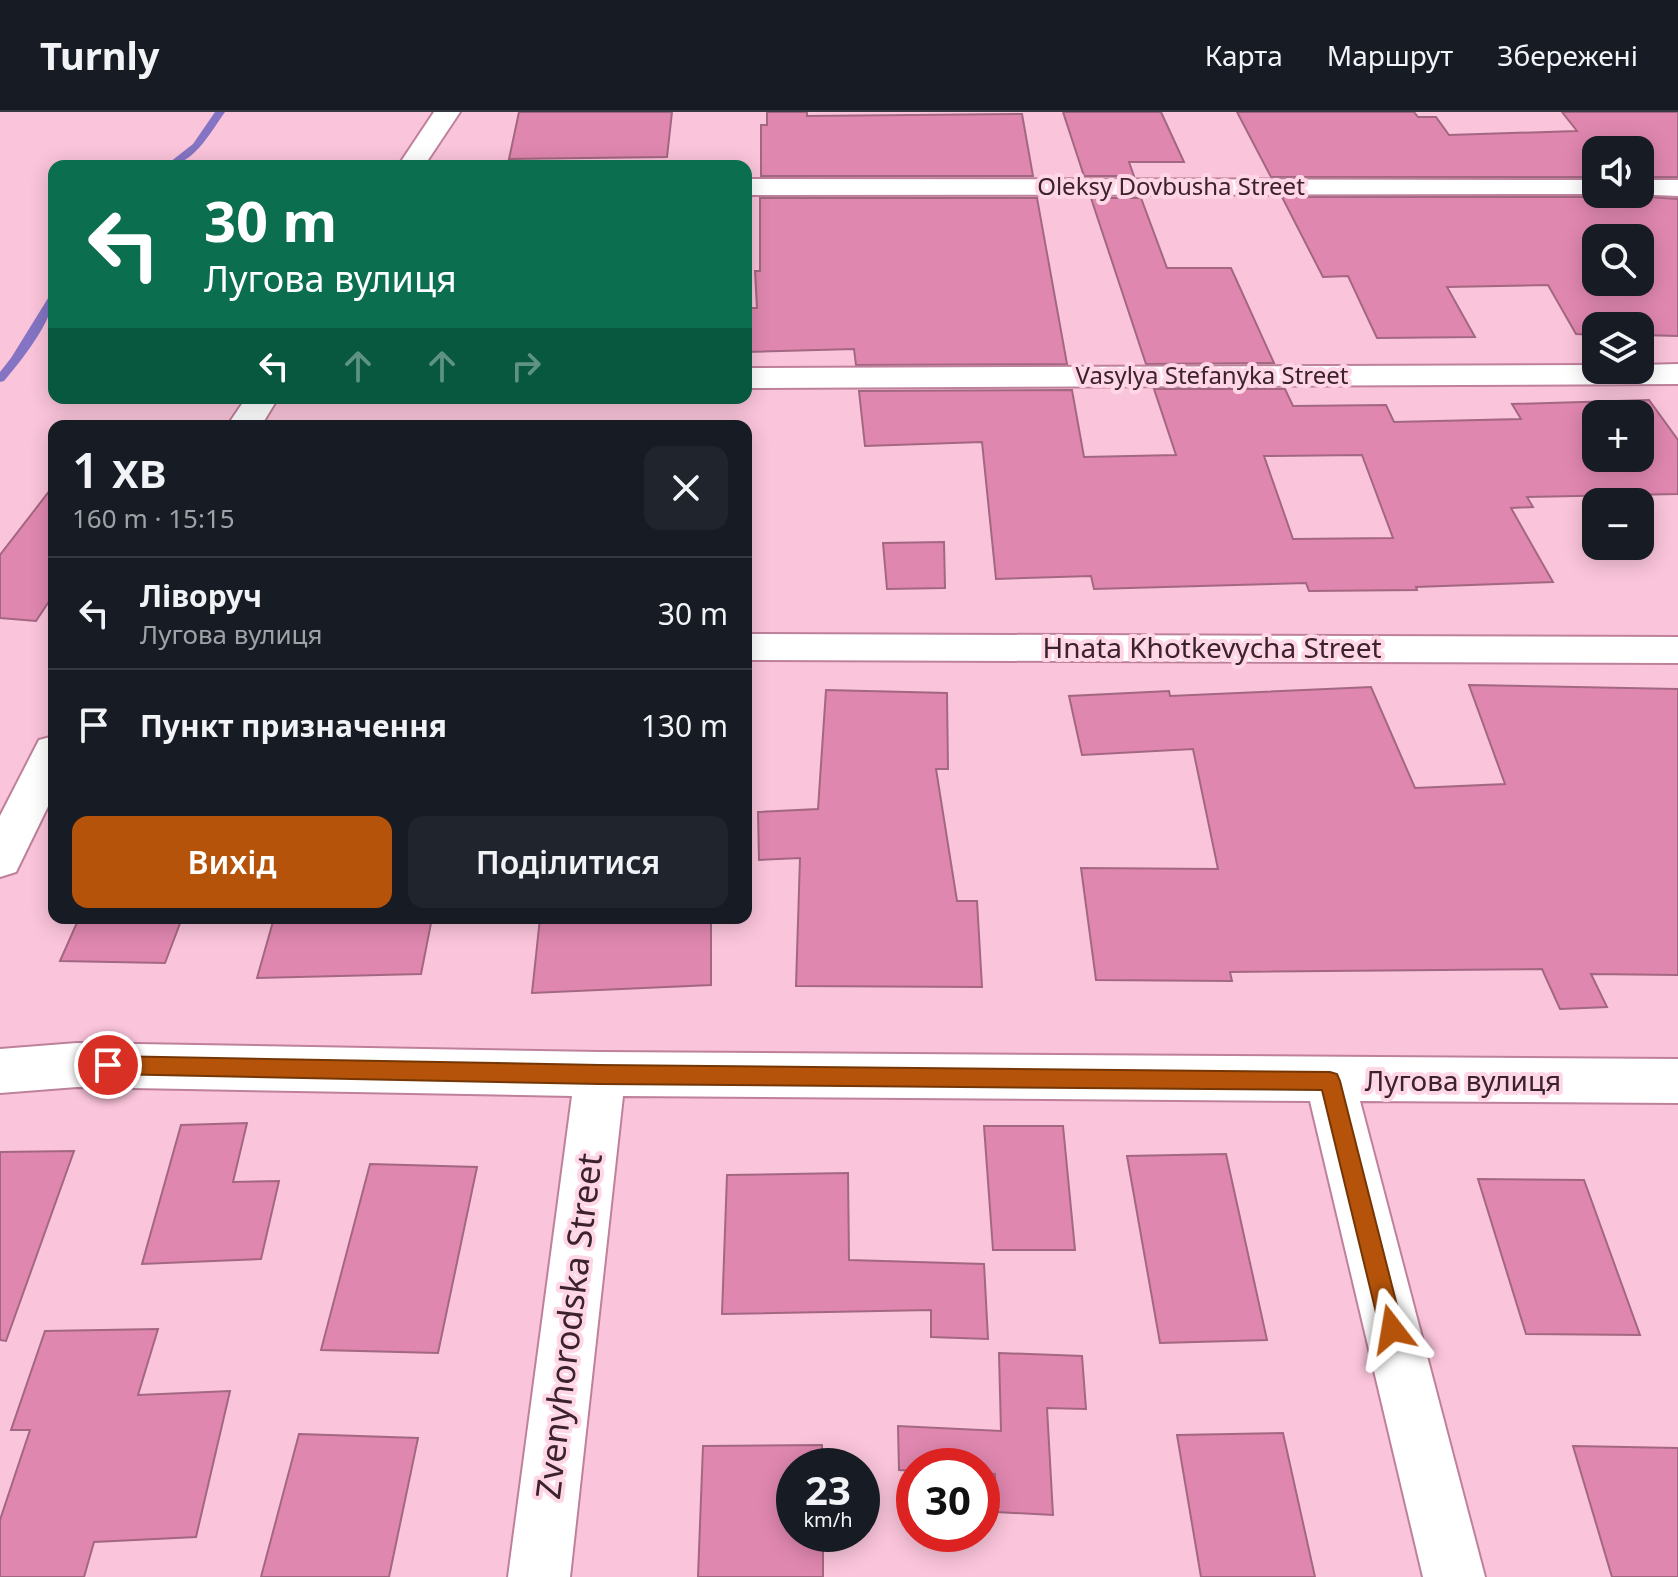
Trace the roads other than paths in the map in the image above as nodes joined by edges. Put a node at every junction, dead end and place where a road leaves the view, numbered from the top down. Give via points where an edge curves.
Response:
1 (447, 112) edge
2 (415, 160) edge
3 (752, 187) edge
4 (1582, 188) edge
5 (1654, 188) edge
6 (1678, 188) edge
7 (1678, 374) edge
8 (752, 378) edge
9 (752, 647) edge
10 (1678, 650) edge
11 (48, 763) edge
12 (0, 860) edge
13 (0, 1071) edge
14 (600, 1074) junction
15 (1330, 1081) junction
16 (1678, 1081) edge
17 (539, 1577) edge
18 (1454, 1577) edge

1 - 2 street
3 - 4 street, Oleksy Dovbusha Street
5 - 6 street
7 - 8 street, Vasylya Stefanyka Street
9 - 10 street, Hnata Khotkevycha Street
11 - 12 street
13 - 14 street, Лугова вулиця via 77,1065
14 - 15 street, Лугова вулиця
14 - 17 street, Zvenyhorodska Street
15 - 16 street, Лугова вулиця
15 - 18 street

